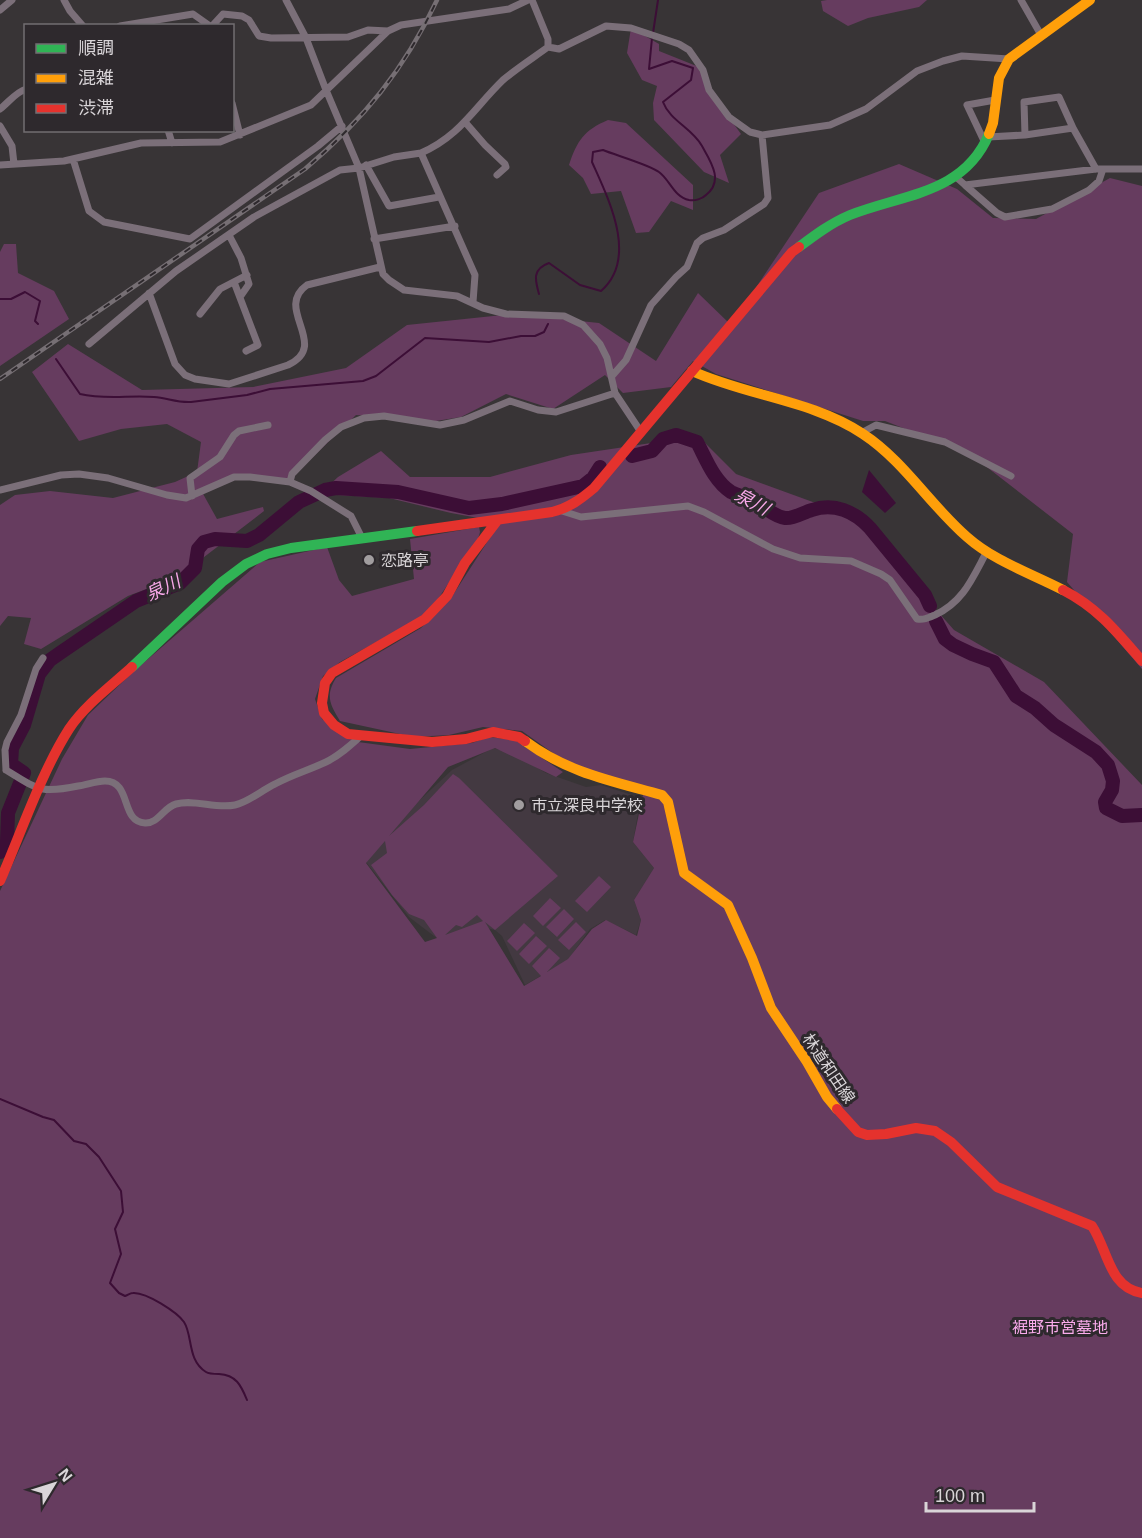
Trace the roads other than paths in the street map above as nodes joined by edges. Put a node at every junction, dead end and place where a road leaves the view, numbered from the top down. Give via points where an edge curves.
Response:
1 (12, 0) edge
2 (64, 0) edge
3 (286, 0) edge
4 (530, 0) edge
5 (1021, 0) edge
6 (1090, 0) edge
7 (0, 10) edge
8 (81, 24) edge
9 (132, 24) edge
10 (208, 24) edge
11 (213, 24) edge
12 (388, 31) junction
13 (1041, 35) junction
14 (306, 38) junction
15 (548, 47) junction
16 (1009, 59) junction
17 (24, 90) edge
18 (326, 90) junction
19 (995, 100) junction
20 (0, 108) edge
21 (234, 111) edge
22 (465, 122) junction
23 (0, 126) edge
24 (342, 126) junction
25 (1073, 128) junction
26 (169, 132) edge
27 (240, 135) junction
28 (762, 135) junction
29 (1025, 135) junction
30 (986, 140) junction
31 (172, 143) junction
32 (421, 153) junction
33 (73, 159) junction
34 (14, 164) junction
35 (0, 165) edge
36 (363, 166) junction
37 (1100, 169) junction
38 (1142, 169) edge
39 (496, 175) dead end
40 (956, 177) junction
41 (965, 185) junction
42 (439, 197) junction
43 (455, 226) junction
44 (229, 235) junction
45 (374, 239) junction
46 (380, 267) junction
47 (247, 275) junction
48 (234, 282) junction
49 (149, 293) junction
50 (240, 297) junction
51 (473, 302) junction
52 (200, 314) dead end
53 (89, 344) dead end
54 (246, 351) dead end
55 (692, 371) junction
56 (612, 376) junction
57 (615, 393) junction
58 (268, 425) dead end
59 (641, 432) junction
60 (863, 432) junction
61 (1011, 476) dead end
62 (290, 483) junction
63 (0, 490) edge
64 (192, 496) junction
65 (562, 511) junction
66 (497, 520) junction
67 (362, 538) junction
68 (986, 553) junction
69 (43, 658) dead end
70 (1142, 661) edge
71 (362, 735) junction
72 (3, 771) edge
73 (34, 787) junction
74 (0, 881) edge
75 (1142, 1293) edge

1 - 7 street
2 - 8 street
3 - 14 street
4 - 12 street via 509,9 401,25
4 - 15 street
5 - 13 street
6 - 13 street
9 - 10 street via 193,14
11 - 14 street via 228,13 249,20 258,36
12 - 14 street via 375,29 348,36
12 - 18 street
13 - 16 street
14 - 18 street
15 - 22 street via 502,81
15 - 28 street via 559,49 606,26 631,28 680,44 703,70 707,87 729,117 750,132
16 - 19 street via 999,78
16 - 28 street via 962,56 943,61 917,71 866,109 830,125
17 - 20 street
18 - 24 street
18 - 27 street via 306,108
19 - 30 street via 993,123
19 - 30 street via 967,105
21 - 27 street
22 - 32 street via 443,142
22 - 39 street via 505,164
23 - 34 street via 12,146
24 - 33 street via 190,238 104,222 93,216
24 - 36 street
25 - 29 street
25 - 29 street via 1059,97 1024,102
25 - 37 street
26 - 31 street
27 - 31 street via 220,142
28 - 56 street via 768,198 724,230 697,243 687,267 651,305 626,360
29 - 30 street
30 - 40 street via 969,167
31 - 33 street via 141,143
32 - 36 street
32 - 42 street
33 - 34 street
34 - 35 street
36 - 42 street via 389,206
36 - 44 street via 340,170
36 - 45 street
37 - 38 street
37 - 41 street
37 - 41 street via 1099,181 1089,190 1052,209 1005,217
40 - 41 street
40 - 55 street via 929,190 850,215 813,236 792,252
42 - 43 street
43 - 45 street
43 - 51 street via 476,275
44 - 47 street
44 - 49 street
45 - 46 street
46 - 49 street via 307,285 298,291 295,304 306,345 303,354 288,365 229,384 195,379 175,364
46 - 51 street via 389,280 404,290 447,294
47 - 48 street
47 - 50 street via 249,284
48 - 50 street
48 - 52 street via 220,289
49 - 53 street
50 - 54 street via 258,345
51 - 56 street via 506,314 564,316 583,325 600,344
55 - 59 street
55 - 60 street via 710,381 826,415
56 - 57 street
57 - 59 street
57 - 62 street via 556,412 510,401 464,420 440,425 384,416 364,418 341,427 325,440 292,474
58 - 64 street via 246,428 234,435 220,457 190,478
59 - 65 street via 594,488
60 - 61 street via 876,425 945,442
60 - 68 street
62 - 64 street via 236,477
62 - 67 street via 351,516
63 - 64 street via 79,474 177,497
65 - 66 street
65 - 68 street via 581,518 688,506 773,549 800,558 851,561 881,574 890,580 917,619 922,620 952,606 964,593
66 - 67 street
66 - 71 street, 林道和田線 via 465,563 447,596 425,619 332,673 325,683 324,713 348,734
67 - 73 street via 267,555 246,564 222,582 81,714
68 - 70 street via 1086,603
69 - 72 street via 7,742
71 - 73 street via 328,761 244,802 218,806 176,804 146,823 131,814 118,784 105,781 60,790
71 - 75 street, 林道和田線 via 432,742 493,732 519,737 571,769 662,795 668,802 684,873 728,905 771,1008 827,1098 858,1131 878,1136 916,1129 936,1131 998,1187 1092,1226 1099,1233 1108,1264 1124,1287
72 - 73 street
73 - 74 street

